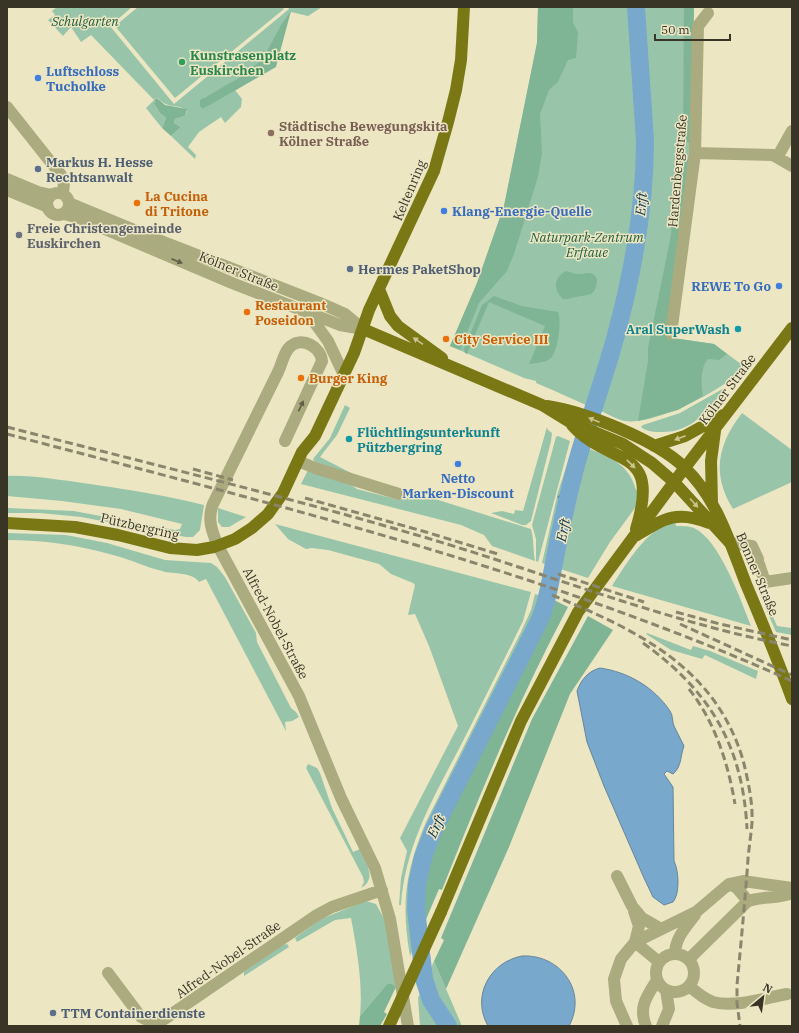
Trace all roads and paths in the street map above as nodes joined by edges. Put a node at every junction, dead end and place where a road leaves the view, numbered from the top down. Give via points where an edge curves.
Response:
1 (464, 7) edge
2 (708, 13) dead end
3 (7, 107) edge
4 (792, 131) edge
5 (695, 153) junction
6 (778, 156) junction
7 (792, 166) edge
8 (7, 179) edge
9 (7, 190) edge
10 (61, 198) junction
11 (48, 207) junction
12 (64, 214) junction
13 (379, 289) junction
14 (307, 312) junction
15 (792, 328) edge
16 (363, 329) junction
17 (671, 334) dead end
18 (461, 372) junction
19 (344, 375) junction
20 (726, 413) junction
21 (566, 416) junction
22 (715, 428) junction
23 (616, 440) junction
24 (285, 442) dead end
25 (654, 446) junction
26 (298, 461) junction
27 (685, 468) junction
28 (674, 482) junction
29 (399, 494) dead end
30 (712, 503) junction
31 (7, 523) edge
32 (713, 525) junction
33 (633, 537) junction
34 (730, 543) junction
35 (218, 546) junction
36 (792, 578) edge
37 (792, 699) edge
38 (617, 876) dead end
39 (729, 884) junction
40 (792, 888) edge
41 (382, 890) junction
42 (792, 893) edge
43 (748, 901) junction
44 (632, 906) junction
45 (696, 912) junction
46 (734, 915) junction
47 (660, 929) junction
48 (634, 942) junction
49 (675, 954) junction
50 (689, 959) junction
51 (659, 962) junction
52 (694, 971) junction
53 (108, 972) dead end
54 (658, 980) junction
55 (684, 989) junction
56 (666, 990) junction
57 (787, 994) dead end
58 (623, 1025) edge
59 (389, 1026) edge
60 (408, 1026) edge
61 (646, 1026) edge
62 (662, 1026) edge
63 (669, 1026) edge

1 - 13 main road, Keltenring via 458,77 442,143 428,185
2 - 5 street, Hardenbergstraße via 698,26
3 - 10 street via 61,175 64,182
4 - 6 street
5 - 6 street
5 - 17 street, Hardenbergstraße
6 - 7 street
8 - 10 street, Kölner Straße
9 - 11 street
10 - 11 street via 48,200
10 - 12 street via 68,209
10 - 16 street, Kölner Straße via 163,242 320,303 345,314
11 - 12 street via 54,214
12 -> 14 street, Kölner Straße
13 - 16 main road, Keltenring
18 -> 13 main road via 398,326 390,316
14 - 16 street, Kölner Straße via 340,325
14 - 19 street via 328,341
15 - 20 main road, Kölner Straße
16 - 18 main road, Kölner Straße
16 - 19 main road, Pützbergring
18 - 21 main road, Kölner Straße
19 - 26 main road, Pützbergring via 315,436
20 - 22 main road, Kölner Straße
20 -> 25 main road via 685,436
21 - 23 main road, Kölner Straße
21 - 23 main road via 580,434 591,442
22 - 27 main road, Kölner Straße
22 - 30 main road via 711,461
23 - 25 main road, Kölner Straße
23 - 28 main road, Kölner Straße via 642,456
23 -> 33 main road via 633,464 643,485 642,508
24 -> 35 street, Alfred-Nobel-Straße via 321,366 322,356 309,344 296,343 287,349 211,508 210,524
25 - 27 main road, Kölner Straße
26 - 29 street
26 - 35 main road, Pützbergring via 283,493 268,514 243,535
27 - 28 main road, Kölner Straße
27 - 30 main road, Bonner Straße
28 -> 32 main road, Kölner Straße
28 - 33 main road
30 - 34 main road, Bonner Straße
31 - 35 main road, Pützbergring via 75,527 170,548 197,550
32 - 33 main road via 694,517 678,516 660,521
32 - 34 main road, Kölner Straße
33 - 59 main road, bridge via 578,612 521,720 441,912
34 - 36 street via 752,546 765,582
34 - 37 main road, Bonner Straße via 765,625
35 - 41 street, Alfred-Nobel-Straße via 304,706 336,785 369,854
38 - 44 street
39 - 40 street via 743,881
39 - 43 street
39 - 45 street
41 - 53 street, Alfred-Nobel-Straße via 332,906 317,914 160,1022 153,1023 141,1017
41 - 60 street, Alfred-Nobel-Straße via 390,919
42 - 43 street via 782,897
43 - 46 street
44 - 47 street via 642,918
44 - 48 street via 639,926
45 - 47 street
45 - 49 street via 679,936
46 - 50 street
46 - 52 street via 729,930 705,953
47 - 48 street
48 - 51 street
48 - 58 street via 621,959 614,979 616,1001
49 - 50 street
49 - 51 street via 666,956
50 - 52 street
51 - 54 street via 656,971
52 - 55 street via 693,980
54 - 56 street
54 - 61 street via 642,1006
55 - 56 street
55 - 57 street via 719,1003
55 - 63 street
56 - 62 street via 669,1009

